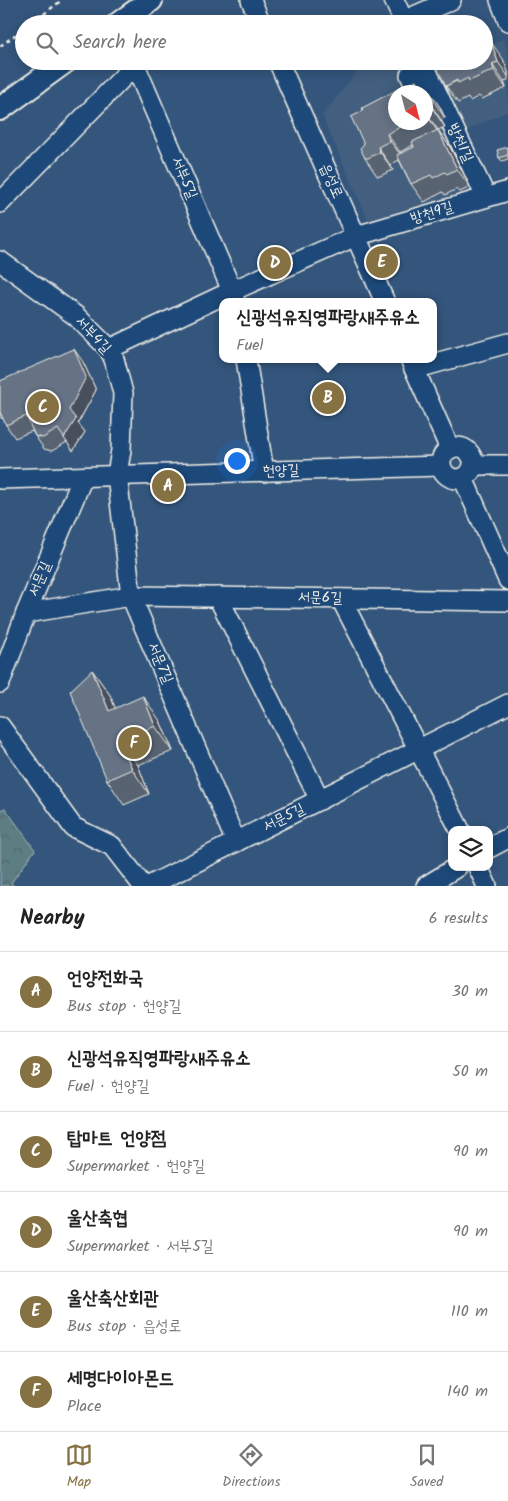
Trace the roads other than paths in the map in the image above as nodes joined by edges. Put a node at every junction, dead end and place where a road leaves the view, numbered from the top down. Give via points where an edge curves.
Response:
1 (151, 0) edge
2 (251, 0) edge
3 (394, 0) edge
4 (451, 0) edge
5 (500, 0) edge
6 (130, 15) edge
7 (257, 15) edge
8 (401, 15) edge
9 (419, 15) edge
10 (508, 21) edge
11 (54, 70) edge
12 (131, 70) edge
13 (138, 70) edge
14 (282, 70) edge
15 (415, 73) edge
16 (0, 110) edge
17 (508, 192) edge
18 (486, 197) junction
19 (0, 203) edge
20 (356, 236) junction
21 (0, 261) edge
22 (233, 296) edge
23 (383, 298) edge
24 (219, 302) edge
25 (508, 343) edge
26 (109, 349) junction
27 (437, 359) edge
28 (247, 363) edge
29 (412, 364) edge
30 (450, 449) junction
31 (508, 465) edge
32 (441, 466) junction
33 (264, 472) junction
34 (468, 472) junction
35 (117, 475) junction
36 (83, 477) junction
37 (0, 479) edge
38 (508, 580) edge
39 (132, 596) junction
40 (218, 597) junction
41 (340, 599) junction
42 (508, 600) edge
43 (26, 613) junction
44 (1, 678) edge
45 (508, 704) edge
46 (0, 726) edge
47 (419, 750) junction
48 (320, 800) junction
49 (458, 826) edge
50 (508, 838) edge
51 (236, 842) junction
52 (493, 846) edge
53 (450, 871) edge
54 (480, 871) edge
55 (143, 886) edge
56 (149, 886) edge
57 (426, 886) edge
58 (487, 886) edge

1 - 6 main road
2 - 7 street
3 - 8 street
4 - 9 street
5 - 10 street
11 - 16 main road
12 - 19 street, 서부5길
13 - 22 street, 서부5길
14 - 20 street, 읍성로
15 - 18 street, 방천1길
17 - 18 street, 방천9길
18 - 20 street, 방천9길
20 - 22 street
20 - 23 street, 읍성로
21 - 26 street, 서부4길 via 76,316
24 - 26 street
25 - 27 street
26 - 35 street, 서부4길 via 123,393
28 - 33 street
29 - 30 street
30 - 32 street via 444,454
30 - 34 street via 457,446 467,449 473,458
31 - 34 street
32 - 33 street, 헌양길
32 - 34 street via 450,478
33 - 35 street, 헌양길
34 - 38 street
35 - 36 street, 헌양길
35 - 39 street, 서문7길
36 - 37 street, 헌양길
36 - 43 street, 서문길
39 - 40 street, 서문6길
39 - 43 street, 서문6길
39 - 51 street, 서문7길
40 - 41 street, 서문6길
40 - 48 street
41 - 42 street, 서문6길
41 - 47 street
43 - 44 street, 서문길
45 - 47 street, 서문5길
46 - 55 street via 73,827 112,846
47 - 48 street, 서문5길
47 - 49 street
48 - 51 street, 서문5길
50 - 52 street
51 - 56 street, 서문5길
53 - 57 street
54 - 58 street

